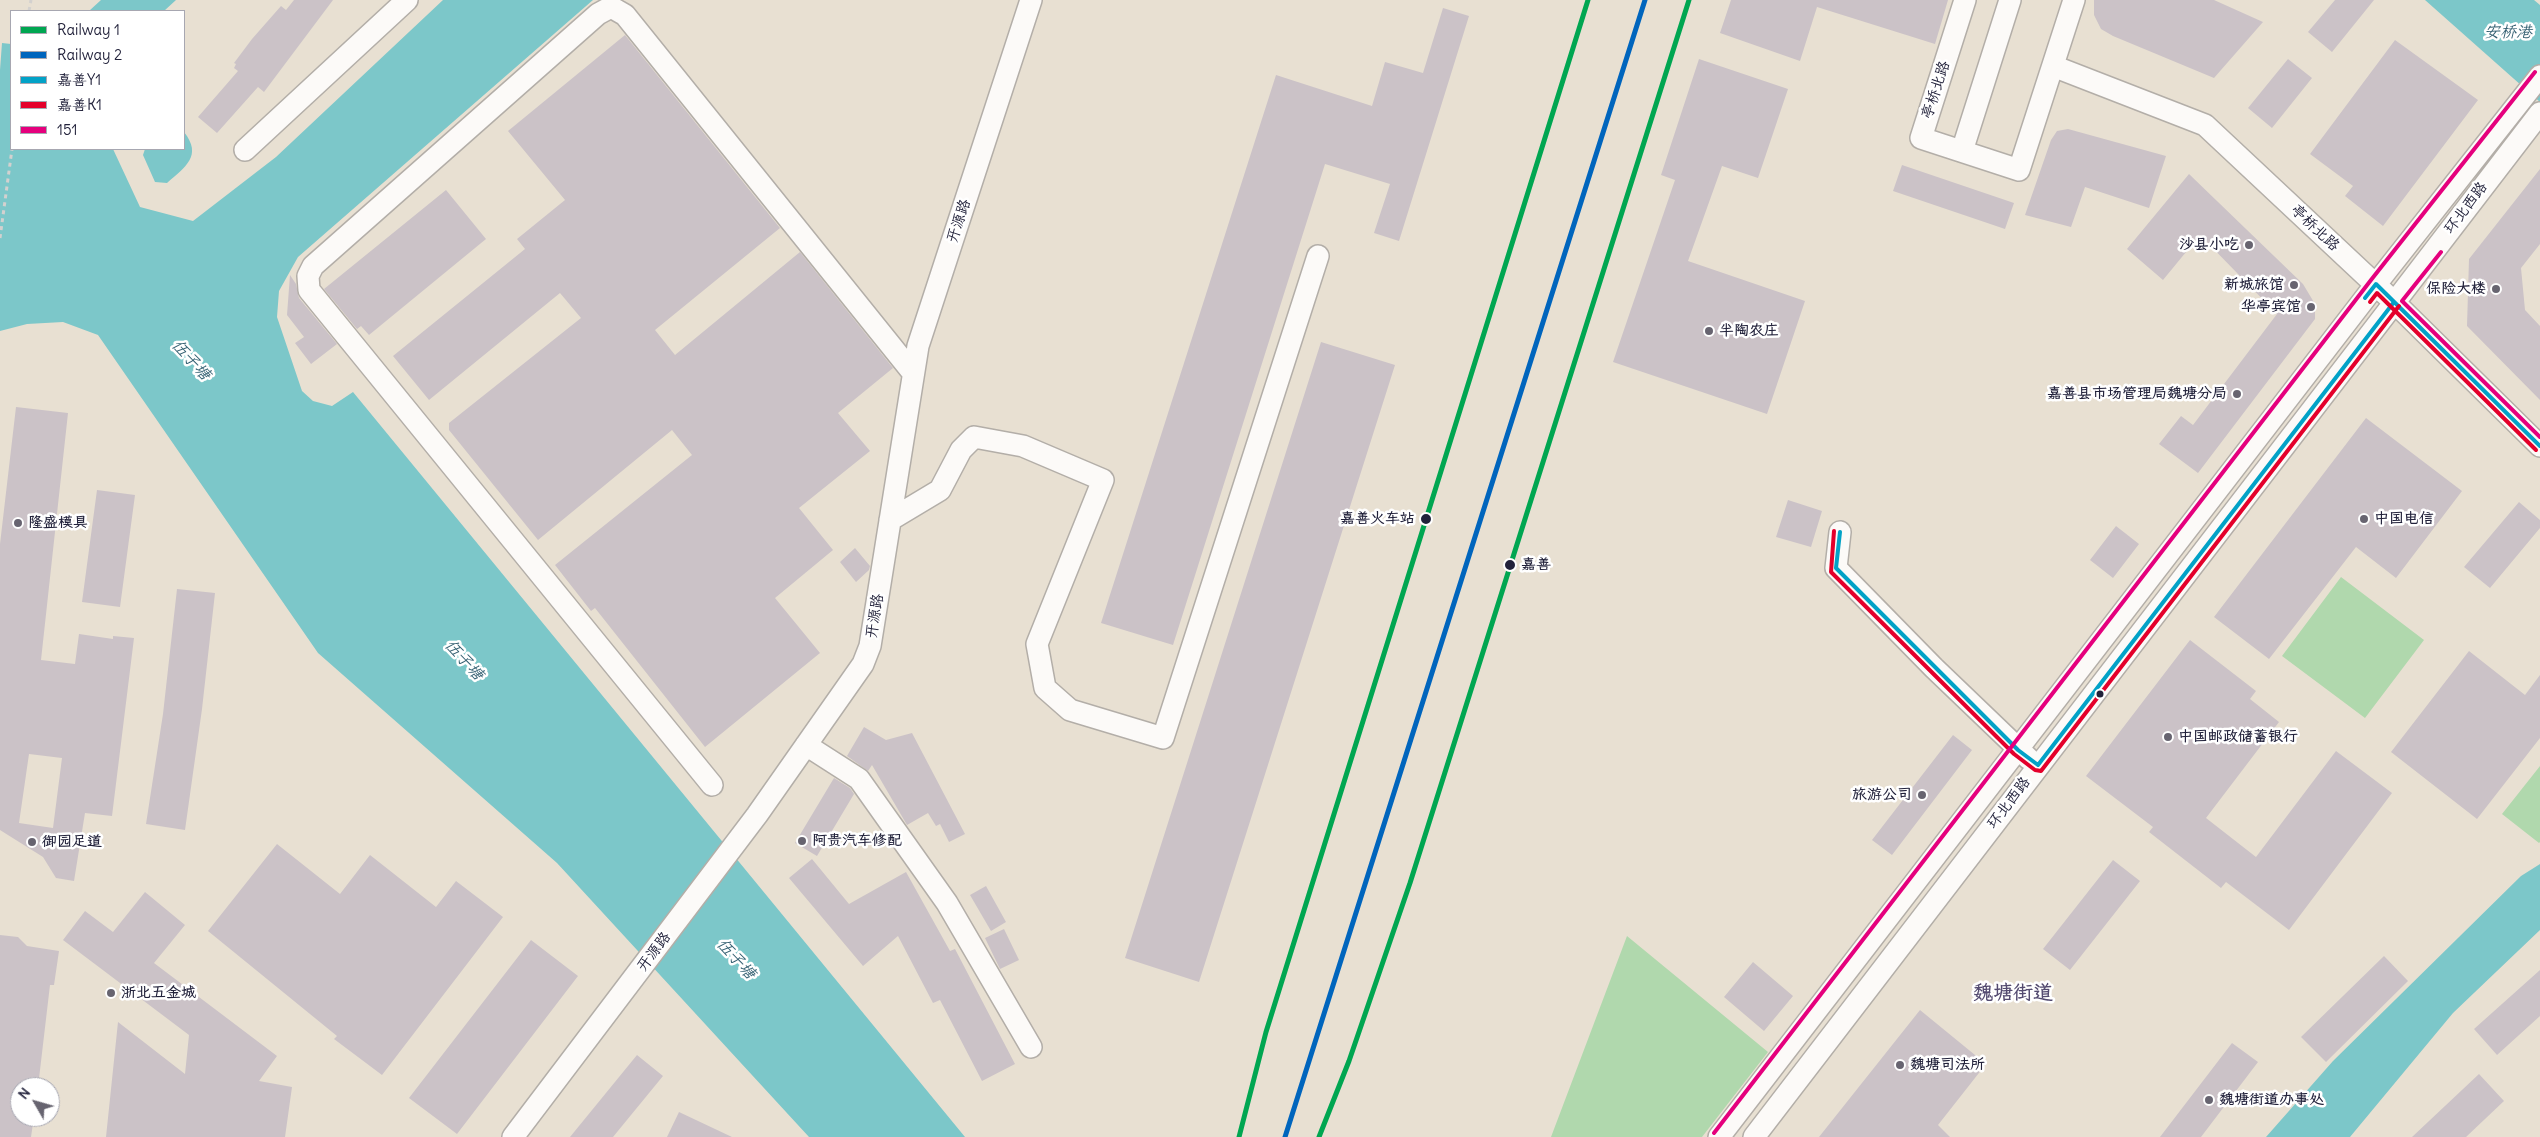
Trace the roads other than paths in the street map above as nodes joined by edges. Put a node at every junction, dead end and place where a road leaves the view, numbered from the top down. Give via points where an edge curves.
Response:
1 (407, 0) edge
2 (1031, 0) edge
3 (1965, 0) edge
4 (2010, 0) edge
5 (2074, 0) edge
6 (2053, 66) junction
7 (2540, 76) edge
8 (2540, 113) edge
9 (245, 150) dead end
10 (1962, 151) junction
11 (1318, 256) dead end
12 (2376, 284) junction
13 (2394, 302) junction
14 (913, 373) junction
15 (2540, 446) edge
16 (890, 520) junction
17 (1840, 532) dead end
18 (806, 745) junction
19 (2018, 750) junction
20 (2038, 765) junction
21 (712, 785) dead end
22 (1031, 1047) dead end
23 (513, 1137) edge
24 (1719, 1137) edge
25 (1754, 1137) edge

1 - 9 street
2 - 14 street, 开源路 via 918,346
3 - 10 street, 亭桥北路 via 1921,138
4 - 10 street
5 - 6 street, 亭桥北路
6 - 10 street, 亭桥北路 via 2019,170
6 - 12 street, 亭桥北路 via 2205,125
7 - 12 street, 环北西路
8 - 13 street, 环北西路
11 - 16 street via 1163,738 1070,710 1044,688 1037,644 1102,480 1023,446 974,437 961,450 940,490
12 - 13 street, 亭桥北路
12 - 19 street, 环北西路
13 - 15 street, 亭桥北路
13 - 20 street, 环北西路
14 - 16 street, 开源路
14 - 21 street via 625,16 611,7 598,14 311,271 309,290
16 - 18 street, 开源路 via 870,646 863,664
17 - 19 street via 1836,568
18 - 22 street via 859,779 947,903
18 - 23 street, 开源路 via 757,815
19 - 20 street
19 - 24 street, 环北西路
20 - 25 street, 环北西路

